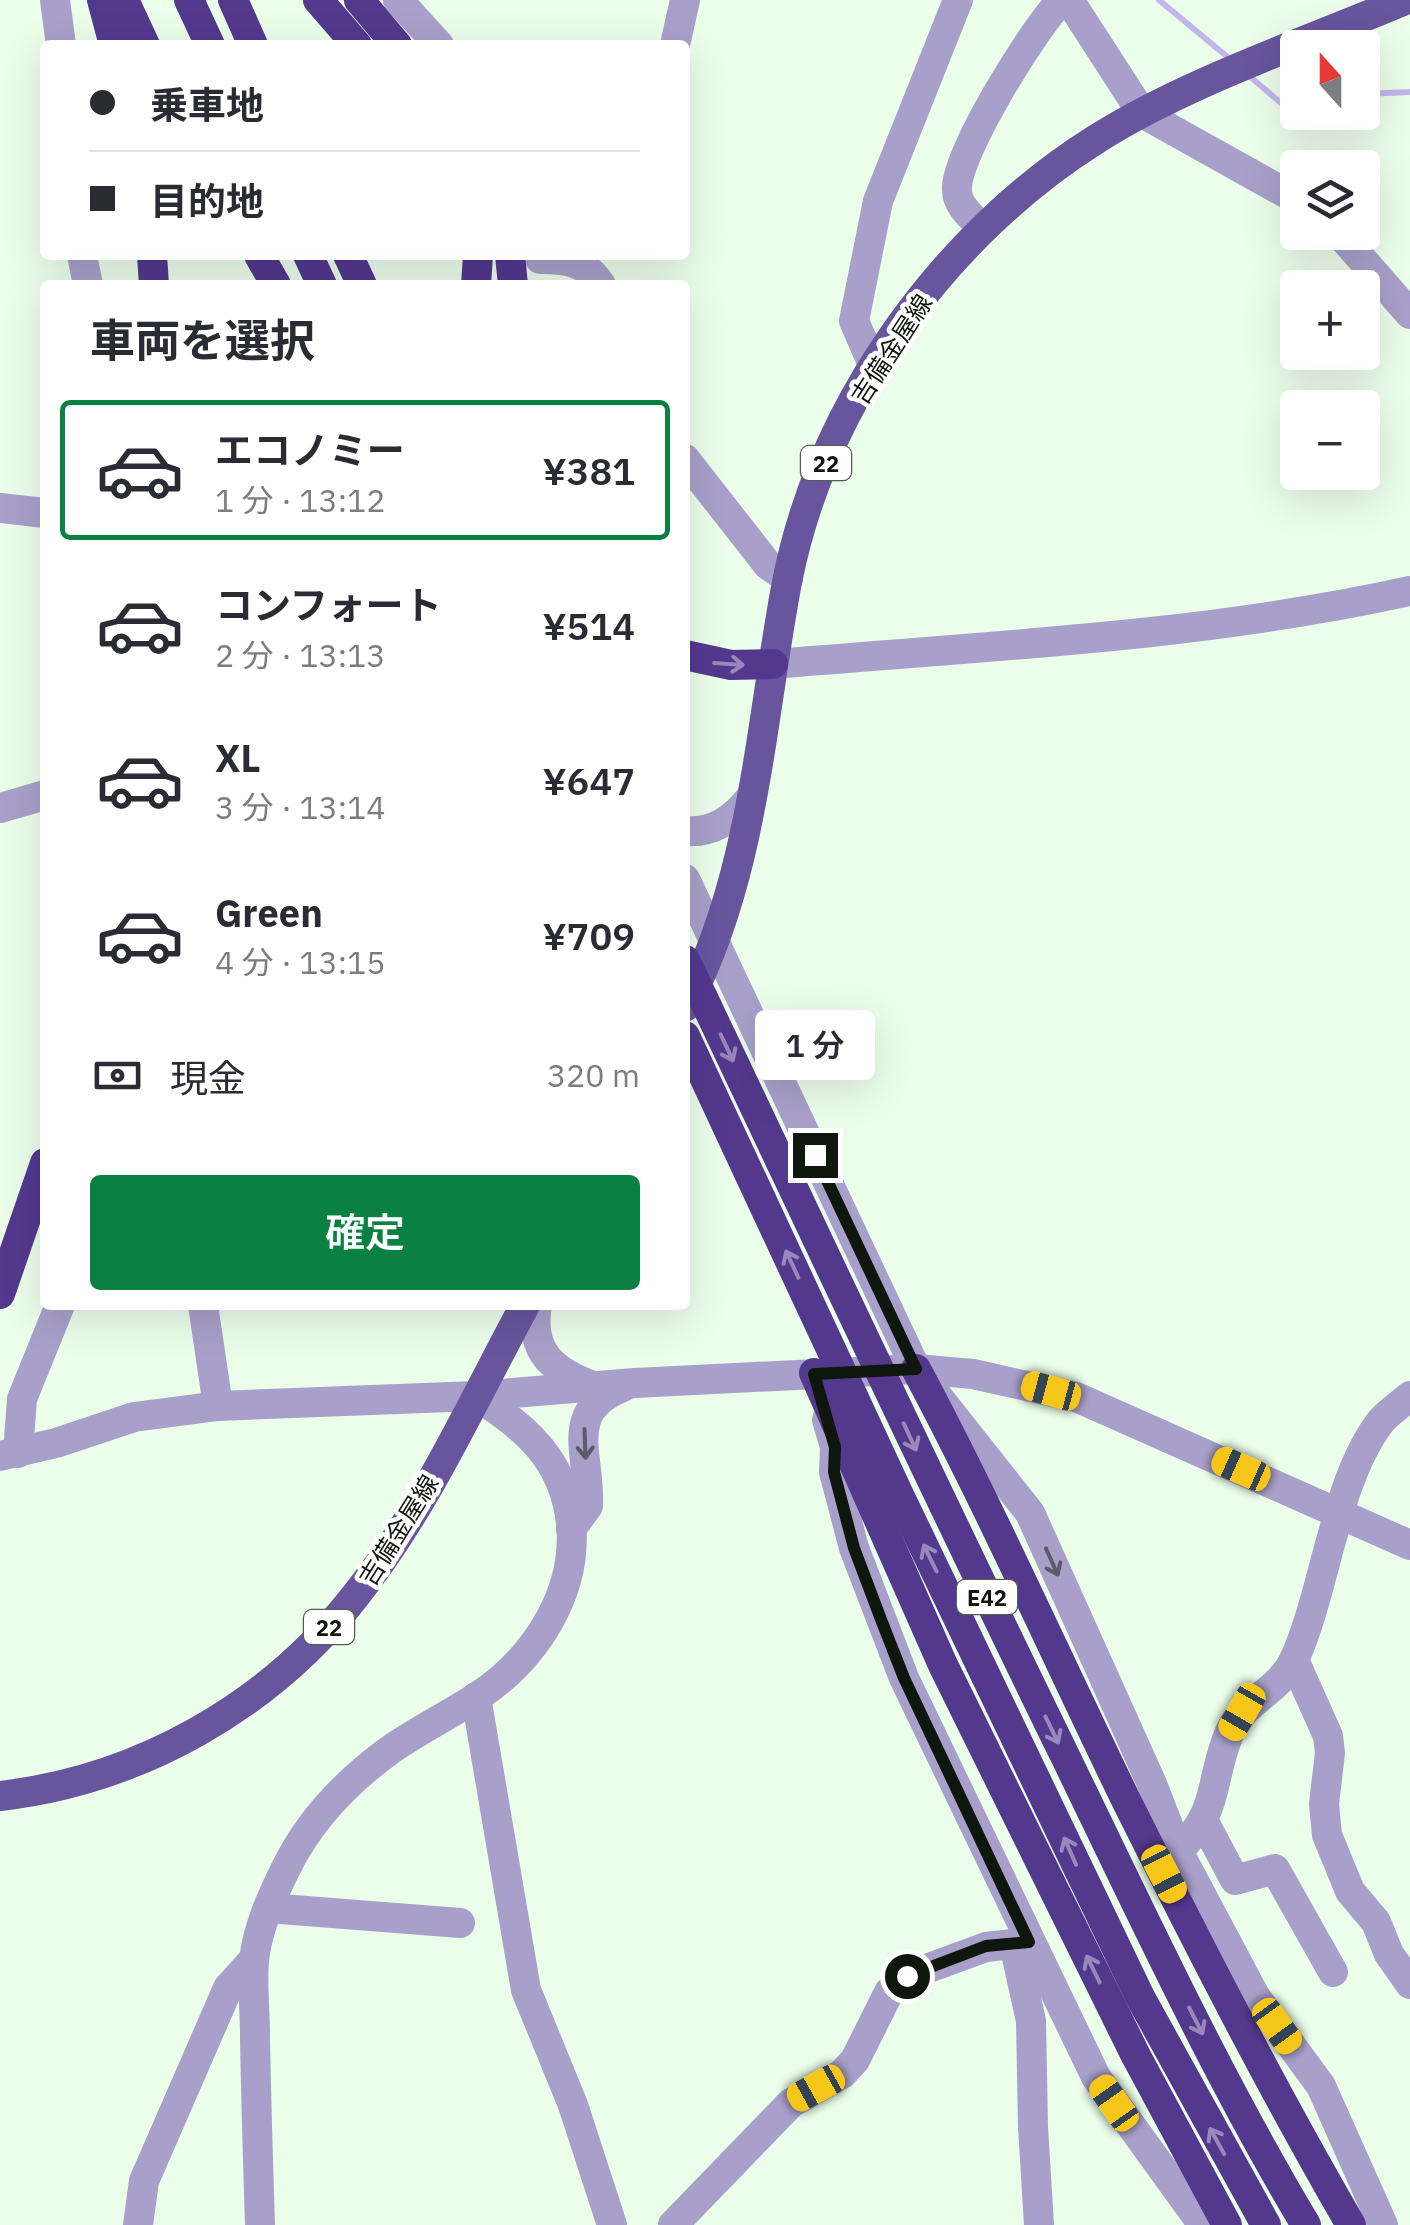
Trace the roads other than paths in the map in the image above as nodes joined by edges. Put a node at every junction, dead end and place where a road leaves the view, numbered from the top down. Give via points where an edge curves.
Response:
1 (55, 0) edge
2 (102, 0) edge
3 (124, 0) edge
4 (189, 0) edge
5 (233, 0) edge
6 (318, 0) edge
7 (358, 0) edge
8 (398, 0) edge
9 (685, 0) edge
10 (958, 0) edge
11 (1066, 0) edge
12 (1405, 0) edge
13 (60, 40) edge
14 (113, 40) edge
15 (143, 40) edge
16 (208, 40) edge
17 (251, 40) edge
18 (353, 40) edge
19 (393, 40) edge
20 (434, 40) edge
21 (677, 40) edge
22 (1142, 114) junction
23 (1280, 190) edge
24 (982, 228) junction
25 (1354, 250) edge
26 (558, 260) edge
27 (569, 260) edge
28 (532, 263) edge
29 (598, 280) edge
30 (1410, 314) edge
31 (874, 368) junction
32 (690, 465) edge
33 (0, 508) edge
34 (40, 512) edge
35 (788, 579) junction
36 (1410, 591) edge
37 (690, 656) edge
38 (773, 664) junction
39 (40, 796) edge
40 (751, 797) junction
41 (0, 808) edge
42 (690, 830) edge
43 (690, 890) edge
44 (714, 941) junction
45 (690, 971) edge
46 (690, 996) edge
47 (690, 1047) edge
48 (40, 1178) edge
49 (0, 1294) edge
50 (58, 1310) edge
51 (204, 1310) edge
52 (521, 1310) edge
53 (536, 1310) edge
54 (916, 1369) junction
55 (814, 1374) junction
56 (636, 1383) junction
57 (593, 1386) junction
58 (476, 1396) junction
59 (1410, 1396) edge
60 (218, 1406) junction
61 (9, 1455) edge
62 (1340, 1514) junction
63 (571, 1529) junction
64 (1410, 1545) edge
65 (1294, 1660) junction
66 (476, 1697) junction
67 (0, 1796) edge
68 (1203, 1820) junction
69 (1178, 1851) junction
70 (268, 1908) junction
71 (460, 1922) dead end
72 (1022, 1943) junction
73 (254, 1958) junction
74 (1333, 1972) dead end
75 (1410, 1984) edge
76 (138, 2225) edge
77 (260, 2225) edge
78 (612, 2225) edge
79 (673, 2225) edge
80 (1039, 2225) edge
81 (1203, 2225) edge
82 (1227, 2225) edge
83 (1266, 2225) edge
84 (1306, 2225) edge
85 (1350, 2225) edge
86 (1384, 2225) edge

1 - 13 street
2 - 14 highway
3 - 15 highway
4 - 16 highway
5 - 17 highway
6 - 18 highway
7 - 19 highway
8 - 20 street
9 - 21 street
10 - 31 street via 878,201 854,321
11 - 22 street
11 - 24 street via 1033,36 967,153 956,190
12 - 22 main road, 吉備金屋線 / 22
22 - 23 street
22 - 24 main road, 吉備金屋線 / 22 via 1052,169
24 - 31 main road, 吉備金屋線 / 22
25 - 30 street
26 - 28 street
27 - 29 street
31 - 35 main road, 吉備金屋線 / 22 via 822,472
32 - 35 street via 768,565
33 - 34 street
35 - 38 main road, 吉備金屋線 / 22
36 - 38 street via 1145,634
37 -> 38 highway
38 - 40 main road, 吉備金屋線 / 22
39 - 41 street
40 - 42 street via 716,827
40 - 44 main road, 吉備金屋線 / 22
43 - 44 street
44 - 46 main road, 吉備金屋線 / 22
44 - 54 street
45 -> 84 highway, E42, bridge via 1138,1906
83 -> 47 highway, E42, bridge via 1114,1945
48 - 49 highway
50 - 61 street via 22,1399
51 - 60 street
52 - 58 main road, 吉備金屋線 / 22
53 - 57 street via 544,1356 568,1377
54 - 55 street
54 - 62 street via 1076,1397
54 -> 69 street via 1030,1513
54 - 85 highway via 1129,1804
55 - 56 street
55 - 72 street via 854,1548
82 -> 55 highway via 943,1665
56 - 57 street
56 -> 63 street via 590,1406 583,1431 588,1506
57 - 58 street
58 - 60 street
58 - 63 street via 546,1452 562,1481
58 - 67 main road, 吉備金屋線 / 22 via 366,1581 273,1682 206,1728 132,1764
59 - 62 street via 1382,1420
60 - 61 street via 134,1417
62 - 64 street
62 - 65 street
63 - 66 street via 560,1602 524,1654
65 - 68 street via 1228,1734
65 - 75 street via 1328,1736 1327,1835 1350,1891 1376,1922
66 - 70 street via 390,1750 328,1804 295,1850
66 - 78 street via 526,1990
68 - 69 street
68 - 74 street via 1235,1880 1274,1869
69 - 86 street via 1255,1996 1321,2086
70 - 71 street
70 - 73 street
72 - 79 street via 986,1946 907,1976 889,1992 842,2074 791,2102
72 - 80 street
72 - 81 street via 1096,2077
73 - 76 street via 228,1988 144,2181
73 - 77 street

